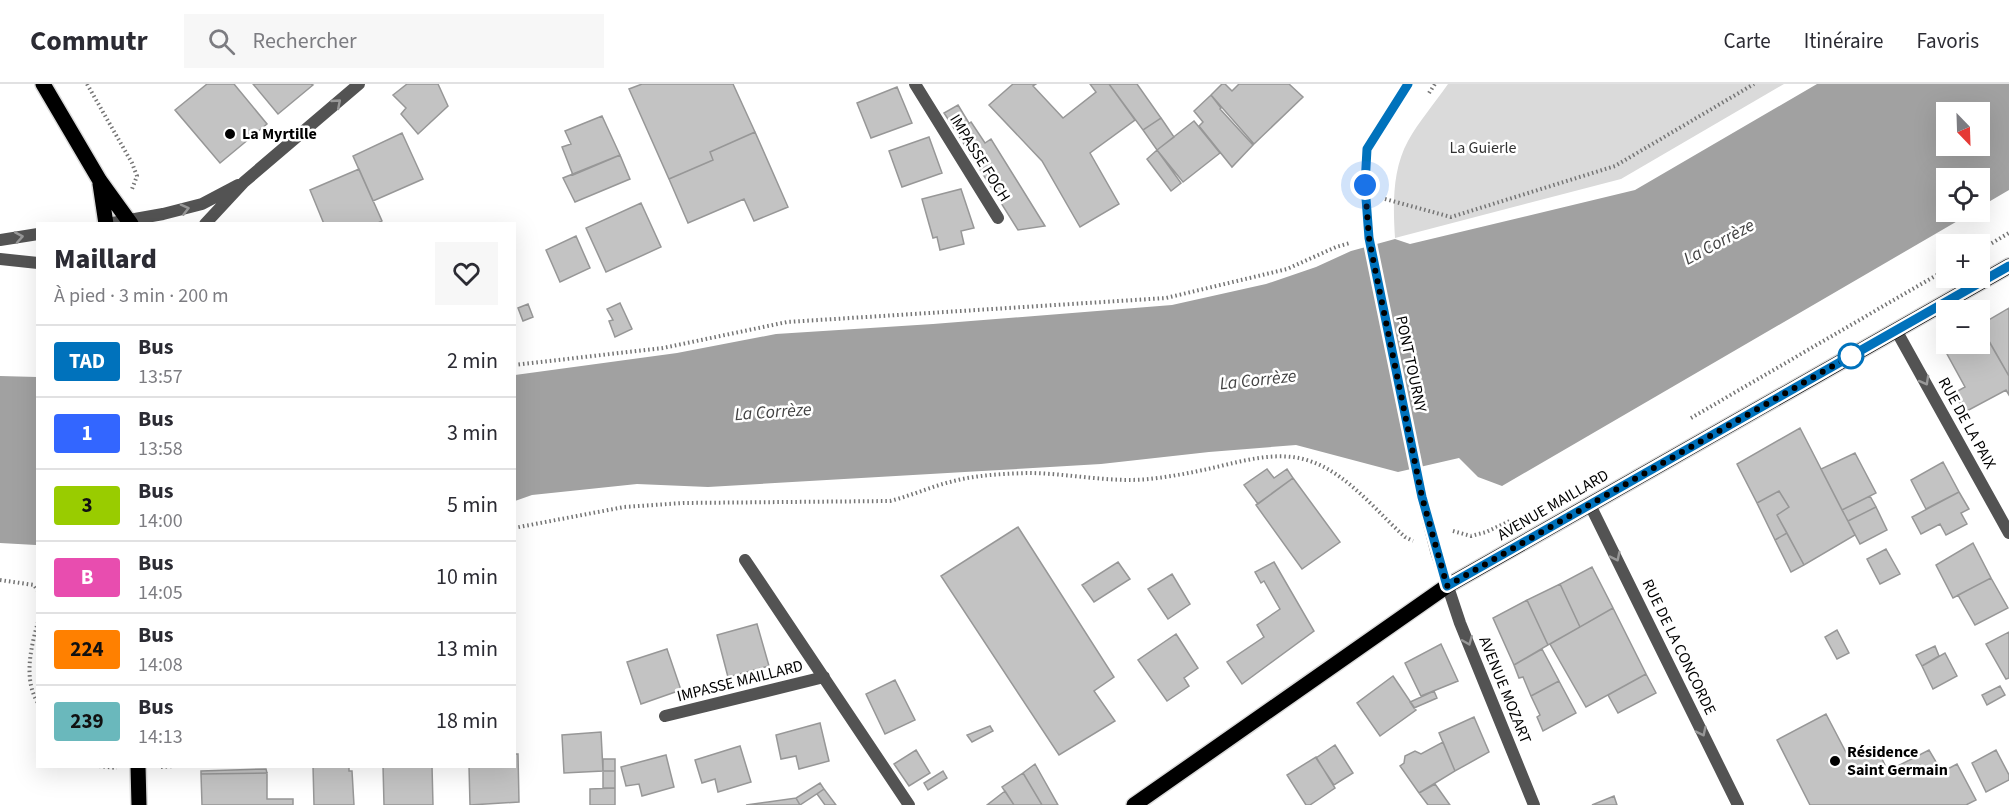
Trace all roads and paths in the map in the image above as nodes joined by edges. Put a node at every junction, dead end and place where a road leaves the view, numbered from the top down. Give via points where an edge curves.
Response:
1 (43, 84) edge
2 (87, 84) edge
3 (359, 84) edge
4 (915, 84) edge
5 (1408, 84) edge
6 (1435, 84) edge
7 (1754, 84) edge
8 (1423, 103) dead end
9 (100, 181) junction
10 (244, 182) junction
11 (1384, 192) dead end
12 (119, 207) junction
13 (998, 218) dead end
14 (106, 222) edge
15 (130, 222) edge
16 (207, 222) edge
17 (2009, 233) edge
18 (36, 234) edge
19 (0, 240) edge
20 (1990, 244) edge
21 (1336, 247) dead end
22 (0, 259) edge
23 (36, 263) edge
24 (2009, 266) edge
25 (1936, 275) edge
26 (1896, 330) junction
27 (516, 365) edge
28 (1689, 419) dead end
29 (1590, 505) junction
30 (1519, 517) dead end
31 (516, 528) edge
32 (1453, 531) dead end
33 (2009, 533) edge
34 (1405, 537) dead end
35 (745, 560) dead end
36 (0, 580) edge
37 (1447, 586) junction
38 (36, 588) edge
39 (36, 634) edge
40 (824, 677) junction
41 (36, 700) edge
42 (665, 716) dead end
43 (138, 768) edge
44 (139, 805) edge
45 (909, 805) edge
46 (1134, 805) edge
47 (1534, 805) edge
48 (1738, 805) edge

1 - 9 main road
2 - 12 path via 137,177
10 -> 3 street
4 - 13 street, IMPASSE FOCH
5 - 37 street, PONT TOURNY via 1367,149 1369,238 1422,497
6 - 8 path
7 - 11 path via 1615,166 1451,217 1384,199
9 - 12 main road
9 - 14 main road
15 -> 10 street via 202,204
10 - 16 street
12 - 15 main road
17 - 20 path
19 -> 18 street
21 - 27 path via 1287,269 1166,298 787,322 663,348
22 - 23 street
24 - 26 main road, AVENUE MAILLARD
25 - 28 path
26 - 29 main road, AVENUE MAILLARD
26 -> 33 street, RUE DE LA PAIX
29 - 37 main road, AVENUE MAILLARD
29 -> 48 street, RUE DE LA CONCORDE
30 - 32 path via 1471,536
31 - 34 path via 624,507 890,501 980,476 1027,473 1148,479 1252,459 1285,457 1309,461 1334,473
35 - 40 street, IMPASSE MAILLARD
36 - 38 path
37 - 46 main road, AVENUE MAILLARD
37 -> 47 street, AVENUE MOZART
39 - 41 path via 29,675
40 - 42 street, IMPASSE MAILLARD
40 - 45 street, IMPASSE MAILLARD
43 - 44 main road

